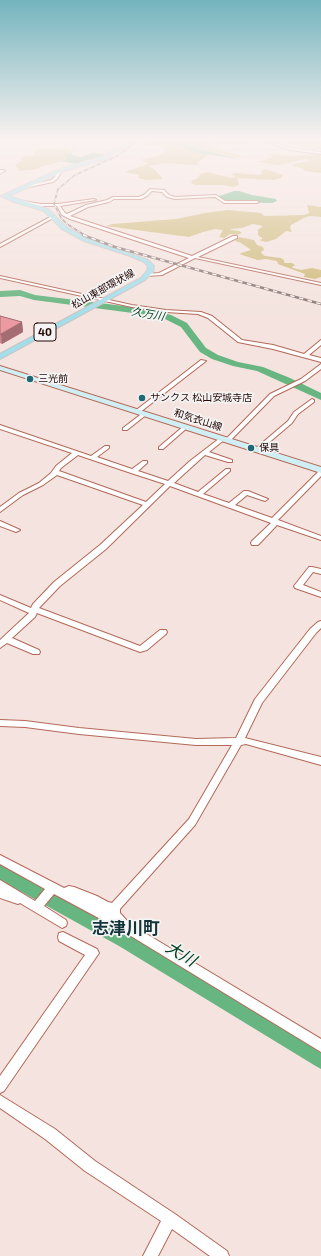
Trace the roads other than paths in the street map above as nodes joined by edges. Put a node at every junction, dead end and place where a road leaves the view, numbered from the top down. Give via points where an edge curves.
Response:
1 (10, 200) edge
2 (99, 200) edge
3 (109, 200) edge
4 (221, 200) edge
5 (18, 202) junction
6 (257, 202) dead end
7 (58, 205) junction
8 (66, 216) junction
9 (53, 217) junction
10 (236, 237) dead end
11 (0, 246) edge
12 (192, 257) junction
13 (148, 275) junction
14 (0, 277) edge
15 (321, 284) edge
16 (102, 301) junction
17 (321, 342) edge
18 (305, 356) junction
19 (0, 357) edge
20 (321, 360) edge
21 (203, 361) dead end
22 (321, 366) edge
23 (0, 368) edge
24 (312, 401) dead end
25 (140, 413) junction
26 (185, 427) junction
27 (0, 428) edge
28 (125, 429) dead end
29 (225, 440) junction
30 (107, 447) dead end
31 (161, 448) dead end
32 (258, 450) junction
33 (77, 453) junction
34 (205, 453) junction
35 (92, 458) junction
36 (145, 462) dead end
37 (230, 462) dead end
38 (228, 470) dead end
39 (321, 471) edge
40 (54, 472) junction
41 (133, 472) junction
42 (170, 484) junction
43 (199, 494) junction
44 (265, 498) dead end
45 (148, 505) junction
46 (230, 506) junction
47 (0, 510) edge
48 (274, 522) junction
49 (0, 523) edge
50 (16, 530) dead end
51 (321, 538) edge
52 (255, 542) dead end
53 (321, 572) edge
54 (321, 595) edge
55 (0, 597) edge
56 (34, 611) junction
57 (321, 624) edge
58 (163, 632) dead end
59 (3, 642) edge
60 (36, 652) dead end
61 (0, 723) edge
62 (239, 740) junction
63 (321, 761) edge
64 (0, 859) edge
65 (0, 885) edge
66 (52, 888) junction
67 (0, 893) edge
68 (63, 893) junction
69 (34, 904) junction
70 (114, 908) junction
71 (62, 923) dead end
72 (126, 927) junction
73 (63, 937) dead end
74 (321, 1046) edge
75 (0, 1087) edge
76 (0, 1101) edge
77 (170, 1219) junction
78 (150, 1256) edge
79 (222, 1256) edge

1 - 5 main road, 松山東部環状線
2 - 7 street
3 - 8 street
4 - 6 street via 224,202
5 - 7 street
5 - 9 main road, 松山東部環状線 via 44,209
7 - 8 street
8 - 12 street
9 - 11 street
9 - 13 main road, 松山東部環状線 via 64,228 86,240 146,261 151,266
10 - 12 street
12 - 13 street via 160,274
12 - 15 street
13 - 16 main road, 松山東部環状線 / 40
14 - 16 street
16 - 18 street via 161,311 203,314 240,341
16 - 19 main road, 松山東部環状線 / 40
17 - 18 street
18 - 20 street
21 - 25 street
22 - 29 street via 267,400 250,419
23 - 25 main road, 和気衣山線
24 - 32 street
25 - 26 main road, 和気衣山線
25 - 28 street
26 - 29 main road, 和気衣山線
26 - 31 street
27 - 33 street
29 - 32 main road, 和気衣山線
29 - 34 street
30 - 35 street
32 - 39 main road, 和気衣山線
33 - 35 street
33 - 40 street
34 - 37 street
34 - 42 street
35 - 41 street
36 - 41 street
38 - 43 street
39 - 48 street
40 - 45 street
40 - 47 street via 41,484 21,494
41 - 42 street
42 - 43 street
42 - 45 street
43 - 46 street
44 - 46 street via 246,492
45 - 56 street via 45,596
46 - 48 street
48 - 51 street
48 - 52 street
49 - 50 street
53 - 54 street via 312,569 298,586
55 - 56 street
56 - 58 street via 140,649
56 - 59 street
57 - 62 street via 312,631 258,701
59 - 60 street
61 - 62 street via 196,742
62 - 63 street
62 - 70 street via 192,822
64 - 66 street
65 - 69 street
66 - 68 street
66 - 69 street
67 - 69 street
68 - 70 street via 74,892 106,907
68 - 72 street
69 - 71 street
70 - 72 street via 115,915
72 - 74 street
73 - 75 street via 93,953
76 - 77 street via 50,1134 90,1166
77 - 78 street
77 - 79 street

